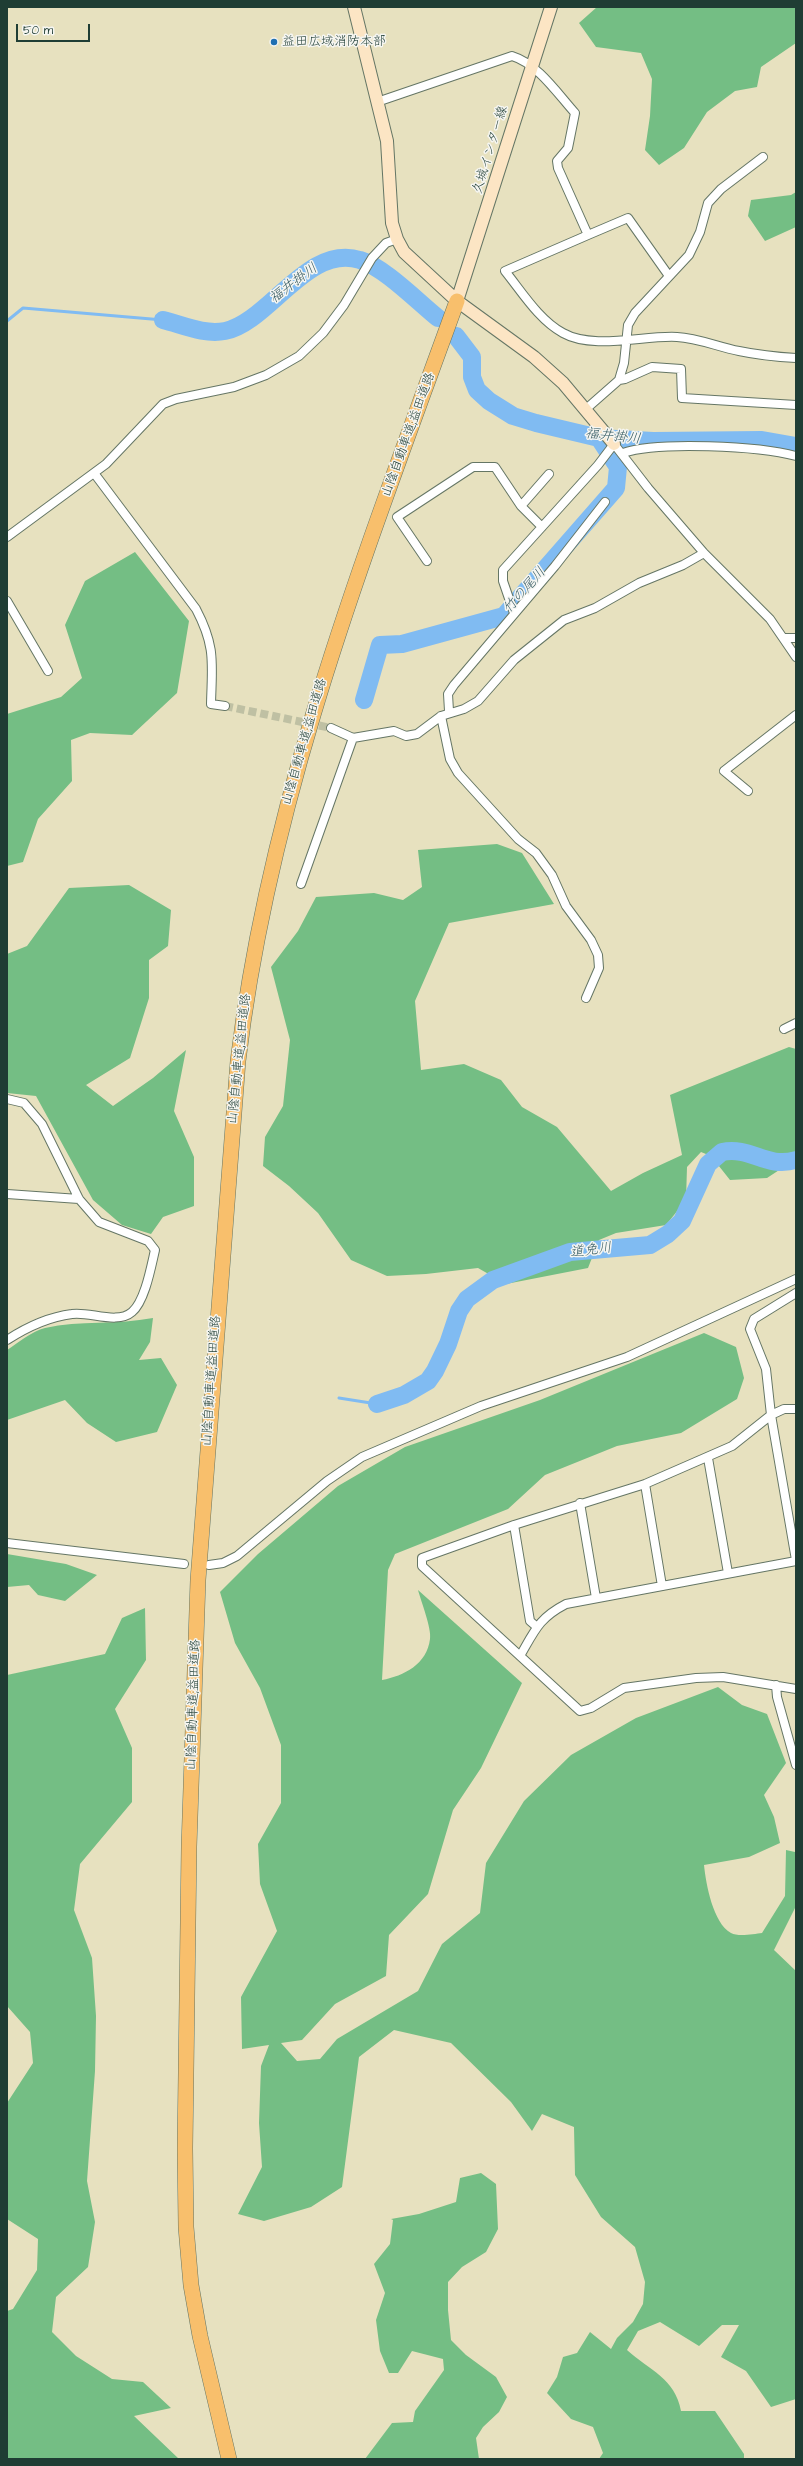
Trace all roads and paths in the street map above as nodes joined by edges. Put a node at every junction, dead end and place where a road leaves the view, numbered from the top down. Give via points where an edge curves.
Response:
1 (354, 7) edge
2 (551, 7) edge
3 (532, 67) junction
4 (377, 102) junction
5 (763, 157) dead end
6 (588, 235) junction
7 (397, 238) junction
8 (669, 276) junction
9 (457, 301) junction
10 (628, 342) junction
11 (796, 358) edge
12 (619, 380) junction
13 (796, 405) edge
14 (586, 409) junction
15 (614, 444) junction
16 (622, 454) junction
17 (796, 456) edge
18 (94, 473) junction
19 (549, 474) dead end
20 (605, 502) dead end
21 (521, 506) junction
22 (542, 527) junction
23 (7, 537) edge
24 (704, 553) junction
25 (427, 561) dead end
26 (7, 601) edge
27 (514, 613) junction
28 (785, 638) junction
29 (796, 638) edge
30 (796, 657) edge
31 (48, 671) dead end
32 (225, 706) tunnel mouth
33 (449, 711) junction
34 (796, 715) edge
35 (441, 716) junction
36 (331, 728) tunnel mouth
37 (353, 738) junction
38 (748, 791) dead end
39 (301, 884) dead end
40 (586, 998) dead end
41 (796, 1023) edge
42 (784, 1029) dead end
43 (7, 1099) edge
44 (7, 1194) edge
45 (78, 1199) junction
46 (796, 1279) edge
47 (796, 1293) edge
48 (7, 1340) edge
49 (796, 1409) edge
50 (771, 1415) junction
51 (708, 1458) junction
52 (645, 1484) junction
53 (580, 1503) junction
54 (514, 1525) junction
55 (7, 1543) edge
56 (796, 1561) edge
57 (184, 1564) dead end
58 (210, 1565) dead end
59 (728, 1573) junction
60 (662, 1586) junction
61 (596, 1598) junction
62 (536, 1627) junction
63 (520, 1656) junction
64 (776, 1685) junction
65 (796, 1689) edge
66 (796, 1765) edge
67 (229, 2459) edge

1 - 4 street
2 - 3 street, 久城インター線
3 - 4 street via 512,56
3 - 6 street via 575,113 568,148 558,161 558,168
3 - 9 street, 久城インター線
4 - 7 street via 387,141 390,202
5 - 8 street via 720,189 708,203 700,232 689,255
6 - 8 street via 628,218
6 - 10 street via 505,272 549,324 564,334 584,339
7 - 9 street via 404,252
7 - 18 street via 386,243 372,258 344,305 323,333 299,356 266,375 234,387 163,404 128,443
8 - 10 street via 628,325
9 - 14 street via 534,357 563,383
9 - 67 highway, 山陰自動車道;益田道路 via 344,613 305,738 278,835 245,997 228,1179 199,1572 189,1847 185,2148 186,2227 191,2285 200,2336
10 - 11 street via 676,337 738,351
10 - 12 street
12 - 13 street via 652,367 681,369 682,398
12 - 14 street
14 - 15 street
15 - 16 street
15 - 22 street
16 - 17 street via 635,449 686,447 761,450
16 - 24 street
18 - 23 street
18 - 32 street via 196,609 206,628 213,651 211,704
19 - 21 street
20 - 27 street
21 - 22 street
21 - 25 street via 495,468 473,467 397,517
22 - 27 street via 503,570 503,581
24 - 28 street
24 - 33 street via 683,565 639,582 595,608 564,620 514,660 478,701 464,708
26 - 31 street
27 - 33 street via 454,684 448,694
28 - 29 street
28 - 30 street
33 - 35 street
34 - 38 street via 724,771
35 - 37 street via 417,734 406,736 394,731
35 - 40 street via 450,759 458,773 518,839 536,853 552,875 566,906 591,940 598,955 599,968
36 - 37 street
37 - 39 street
41 - 42 street
43 - 45 street via 24,1103 42,1124
44 - 45 street
45 - 48 street via 99,1222 148,1241 155,1250 151,1270 138,1304 131,1313 119,1317 73,1313 45,1319
46 - 58 street via 627,1357 574,1377 481,1406 362,1457 327,1480 236,1556 223,1563
47 - 50 street via 754,1319 750,1330 766,1369
49 - 50 street via 784,1409
50 - 51 street via 732,1446
50 - 56 street
51 - 52 street
51 - 59 street
52 - 53 street
52 - 60 street
53 - 54 street
53 - 61 street
54 - 62 street via 530,1621
54 - 63 street via 422,1558 422,1566
55 - 57 street
56 - 59 street
59 - 60 street
60 - 61 street
61 - 62 street via 566,1604 548,1613
62 - 63 street
63 - 64 street via 580,1711 591,1708 624,1688 696,1678 723,1677
64 - 65 street
64 - 66 street

